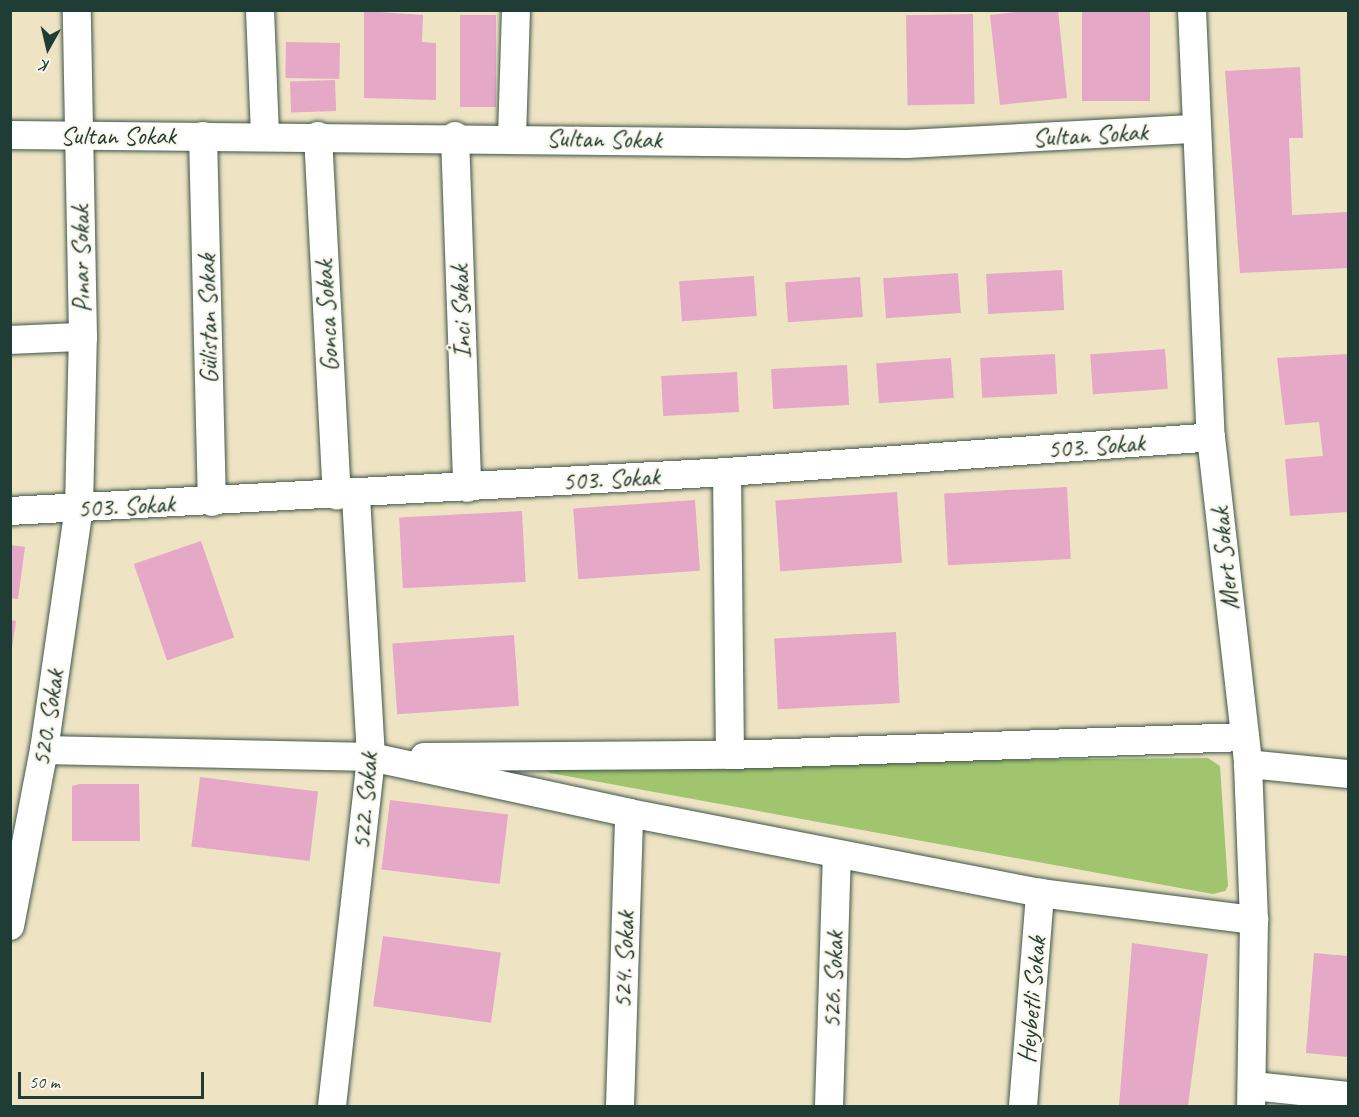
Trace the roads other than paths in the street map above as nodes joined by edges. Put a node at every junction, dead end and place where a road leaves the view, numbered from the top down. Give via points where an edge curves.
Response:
1 (77, 10) edge
2 (260, 10) edge
3 (516, 10) edge
4 (1192, 10) edge
5 (1197, 129) junction
6 (10, 135) edge
7 (79, 135) junction
8 (203, 136) junction
9 (266, 136) junction
10 (318, 136) junction
11 (455, 136) junction
12 (512, 137) junction
13 (83, 337) junction
14 (10, 340) edge
15 (1211, 437) junction
16 (727, 472) junction
17 (467, 488) junction
18 (347, 495) junction
19 (212, 502) junction
20 (79, 508) junction
21 (10, 511) edge
22 (44, 750) junction
23 (1246, 750) junction
24 (730, 755) junction
25 (371, 757) junction
26 (1348, 774) edge
27 (629, 813) junction
28 (837, 854) junction
29 (1041, 893) junction
30 (1254, 920) junction
31 (10, 926) edge
32 (1252, 1096) edge
33 (1348, 1096) edge
34 (332, 1107) edge
35 (620, 1107) edge
36 (829, 1107) edge
37 (1023, 1107) edge

1 - 7 street, Pınar Sokak
2 - 9 street
3 - 12 street
4 - 5 street, Mert Sokak
5 - 12 street, Sultan Sokak via 907,144
5 - 15 street, Mert Sokak
6 - 7 street, Sultan Sokak
7 - 8 street, Sultan Sokak
7 - 13 street, Pınar Sokak
8 - 9 street, Sultan Sokak
8 - 19 street, Gülistan Sokak
9 - 10 street, Sultan Sokak
10 - 11 street, Sultan Sokak
10 - 18 street, Gonca Sokak
11 - 12 street, Sultan Sokak
11 - 17 street, İnci Sokak
13 - 14 street
13 - 20 street, Pınar Sokak
15 - 16 street, 503. Sokak
15 - 23 street, Mert Sokak
16 - 17 street, 503. Sokak
16 - 24 street
17 - 18 street, 503. Sokak
18 - 19 street, 503. Sokak
18 - 25 street, 522. Sokak
19 - 20 street, 503. Sokak
20 - 21 street, 503. Sokak
20 - 22 street, 520. Sokak
22 - 25 street
22 - 31 street, 520. Sokak
23 - 24 street
23 - 26 street
23 - 30 street, Mert Sokak
24 - 25 street
25 - 27 street
25 - 34 street, 522. Sokak
27 - 28 street
27 - 35 street, 524. Sokak
28 - 29 street
28 - 36 street, 526. Sokak
29 - 30 street
29 - 37 street, Heybetli Sokak
30 - 32 street, Mert Sokak
32 - 33 street

